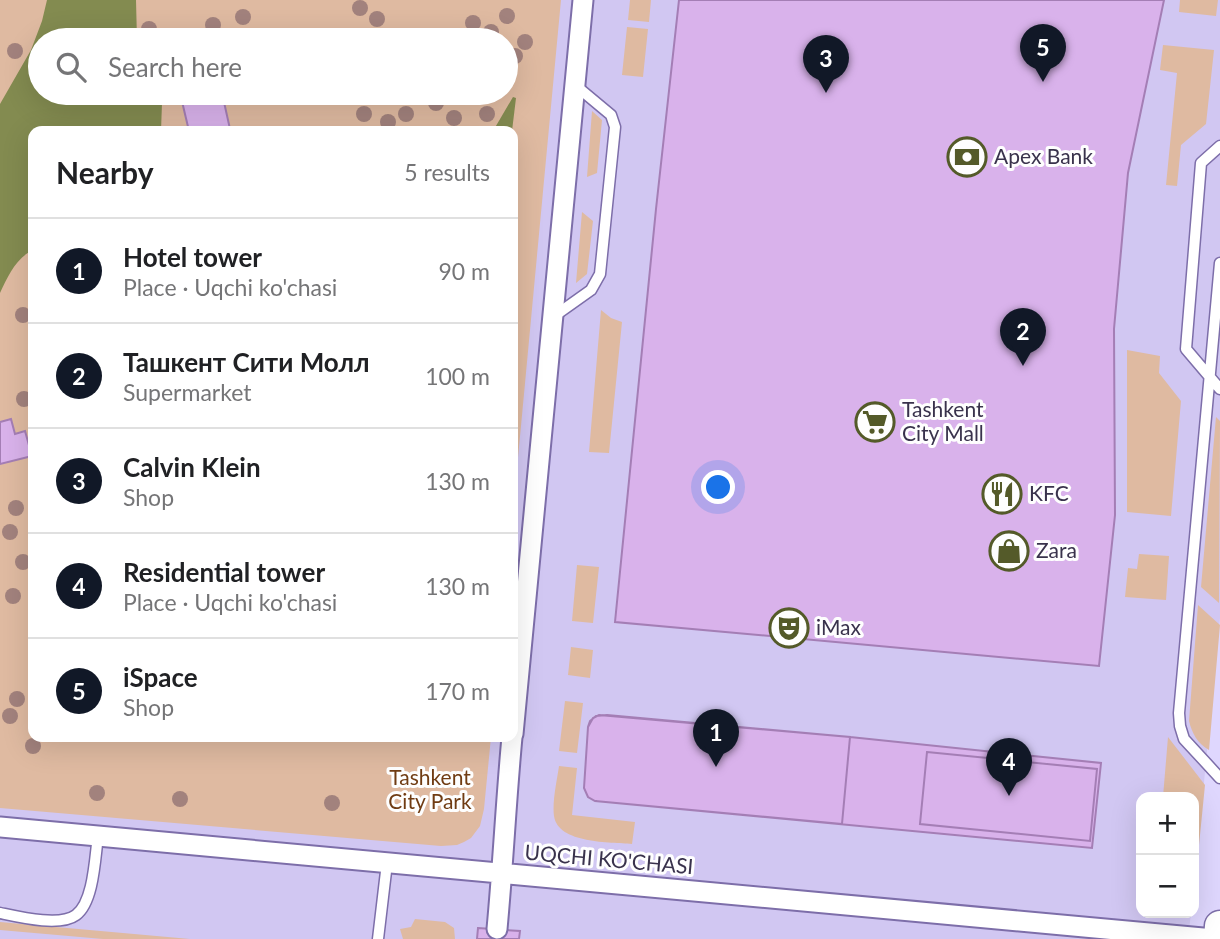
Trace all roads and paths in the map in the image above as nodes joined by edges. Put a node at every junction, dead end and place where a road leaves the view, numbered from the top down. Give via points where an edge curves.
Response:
1 (583, 0) edge
2 (575, 85) junction
3 (1220, 146) edge
4 (1220, 263) edge
5 (553, 317) junction
6 (1209, 376) junction
7 (1220, 389) edge
8 (518, 683) edge
9 (512, 742) edge
10 (1220, 778) edge
11 (0, 827) edge
12 (97, 836) junction
13 (387, 863) junction
14 (503, 873) junction
15 (0, 913) edge
16 (1220, 926) edge
17 (497, 929) dead end
18 (378, 939) edge
19 (1217, 939) edge

1 - 2 street
2 - 5 street
2 - 5 lane via 611,116 615,127 608,206 600,274 591,290
3 - 6 lane via 1201,163 1185,349
4 - 6 lane
5 - 8 street
6 - 7 lane
6 - 10 lane via 1179,713 1184,739
9 - 14 street
11 - 12 street, UQCHI KO'CHASI
12 - 13 street, UQCHI KO'CHASI
12 - 15 lane via 91,887 78,914 59,920
13 - 14 street, UQCHI KO'CHASI
13 - 18 lane
14 - 17 street
14 - 19 street, UQCHI KO'CHASI
16 - 19 main road

